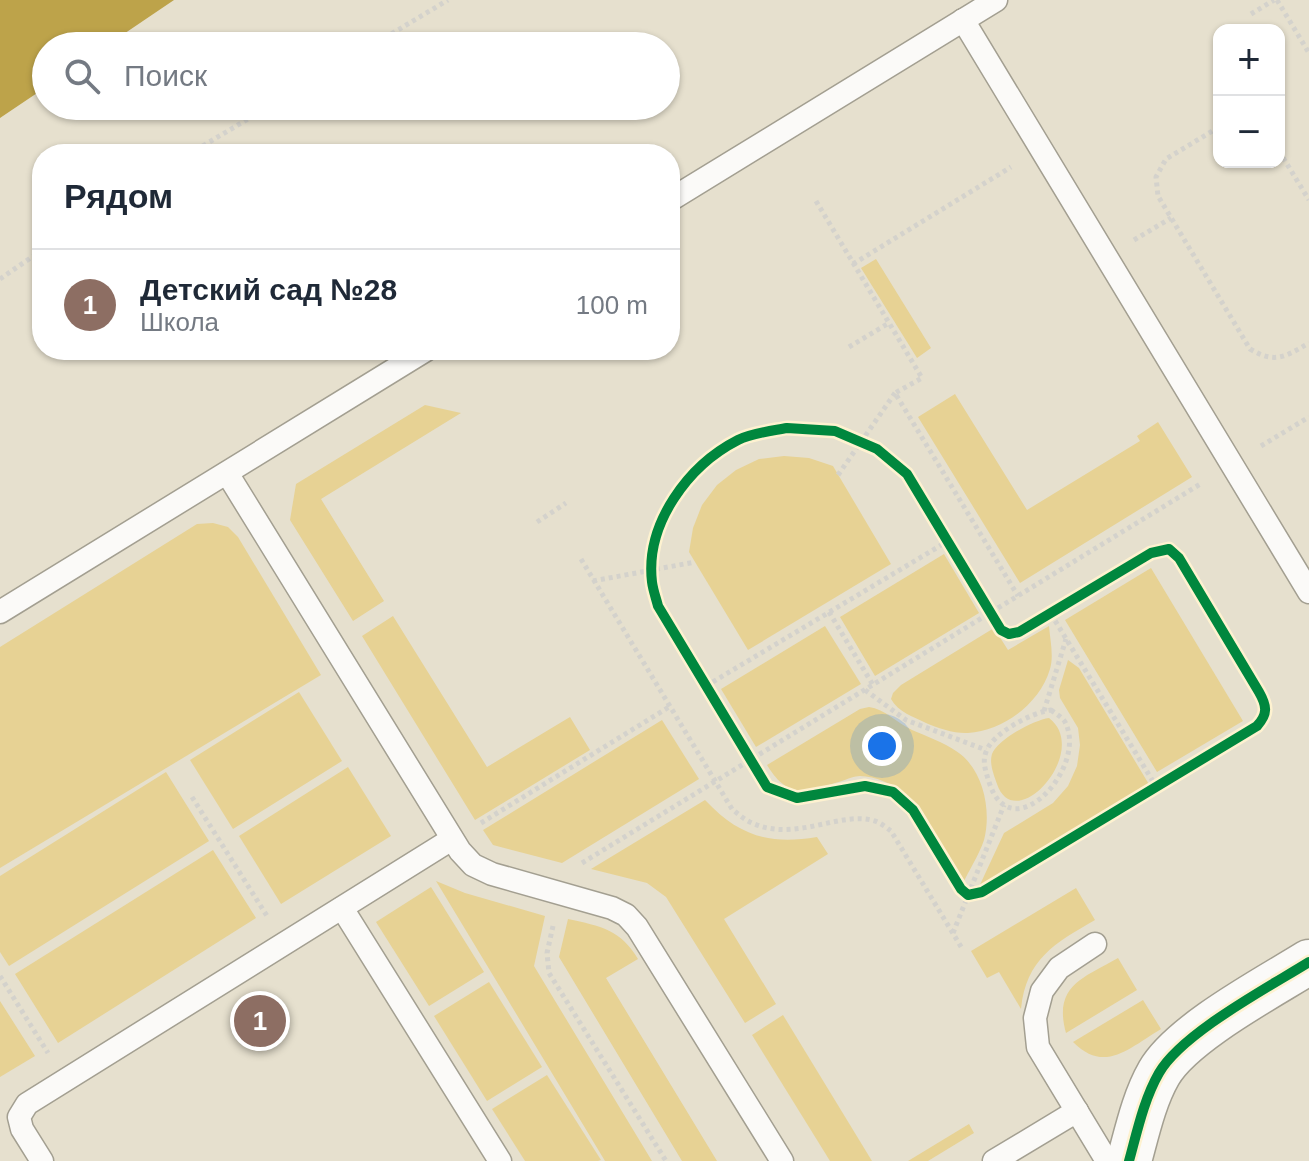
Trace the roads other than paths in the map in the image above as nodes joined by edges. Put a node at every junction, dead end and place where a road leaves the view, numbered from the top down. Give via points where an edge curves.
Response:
1 (996, 0) edge
2 (963, 20) junction
3 (680, 194) edge
4 (410, 360) edge
5 (227, 473) junction
6 (1309, 592) edge
7 (0, 612) edge
8 (452, 839) junction
9 (342, 908) junction
10 (1095, 944) dead end
11 (1309, 962) edge
12 (1077, 1111) junction
13 (42, 1161) edge
14 (500, 1161) edge
15 (782, 1161) edge
16 (994, 1161) edge
17 (1107, 1161) edge
18 (1129, 1161) edge

1 - 2 lane
2 - 3 lane
2 - 6 lane
4 - 5 lane
5 - 7 lane
5 - 8 lane
8 - 9 lane
8 - 15 lane via 473,865 492,874 626,915
9 - 13 lane via 27,1104 19,1117 22,1129
9 - 14 lane
10 - 12 lane via 1059,968 1042,991 1035,1018 1038,1047
11 - 18 street via 1229,1012 1160,1071
12 - 16 lane
12 - 17 lane

